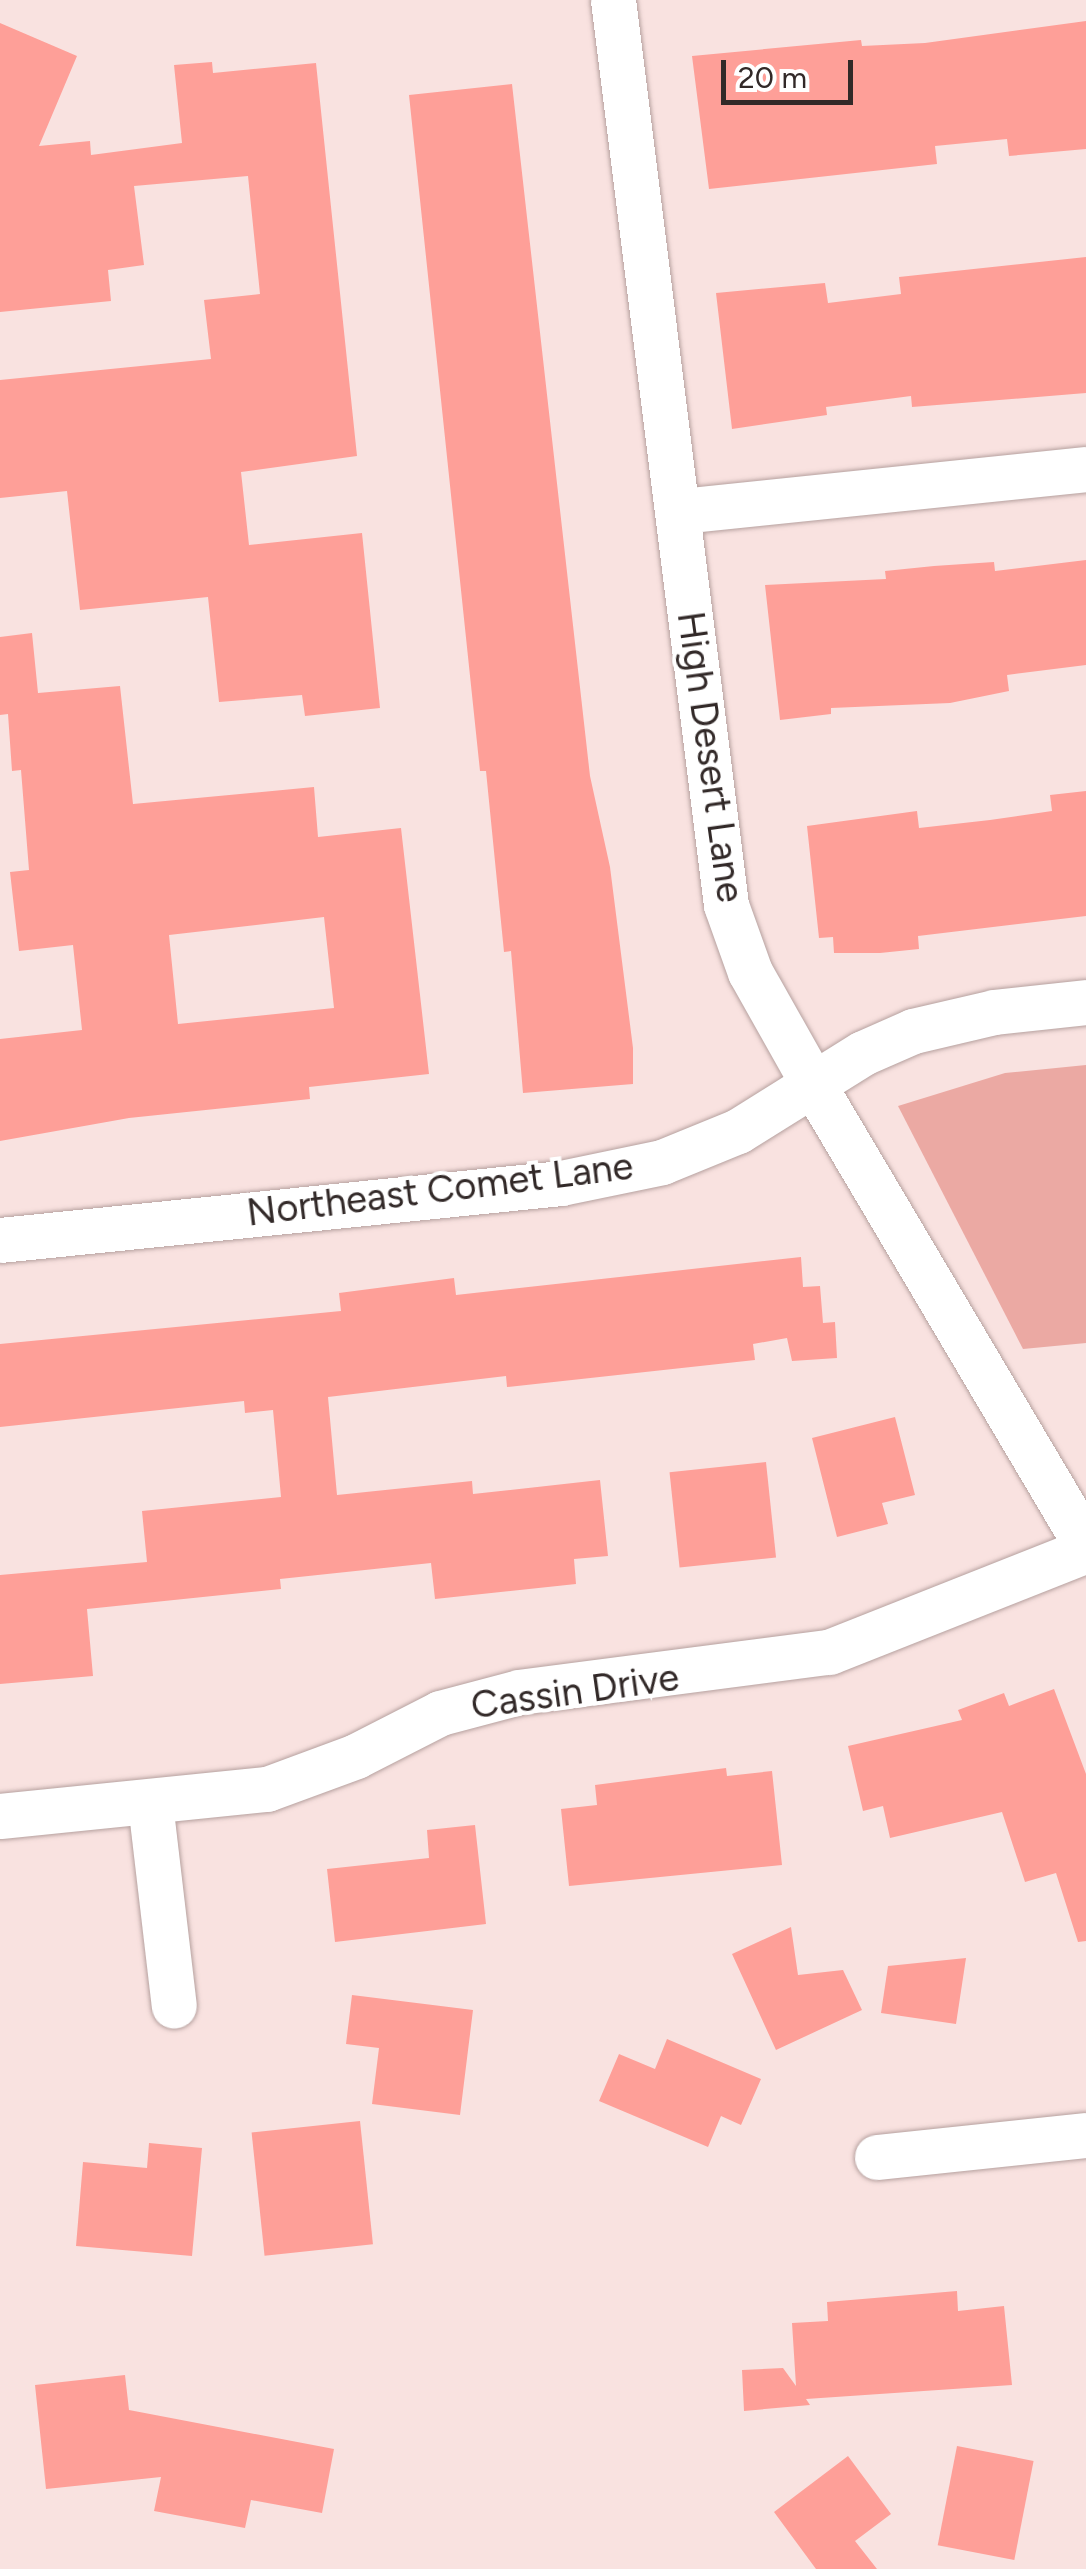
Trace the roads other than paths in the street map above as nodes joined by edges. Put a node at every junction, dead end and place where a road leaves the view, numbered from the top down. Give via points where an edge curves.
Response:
1 (613, 0) edge
2 (1086, 469) edge
3 (680, 510) junction
4 (1086, 1002) edge
5 (813, 1084) junction
6 (0, 1240) edge
7 (1086, 1547) edge
8 (150, 1803) junction
9 (0, 1816) edge
10 (174, 2006) dead end
11 (1086, 2134) edge
12 (877, 2156) dead end

1 - 3 street, High Desert Lane
2 - 3 street
3 - 5 street, High Desert Lane via 705,779 726,905 750,972
4 - 5 street, Northeast Comet Lane via 994,1012 913,1031
5 - 6 street, Northeast Comet Lane via 738,1130 662,1162 562,1183
5 - 7 street, High Desert Lane
7 - 8 street, Cassin Drive via 829,1652 518,1692 440,1713 356,1756 267,1789
8 - 9 street, Cassin Drive
8 - 10 street
11 - 12 street

